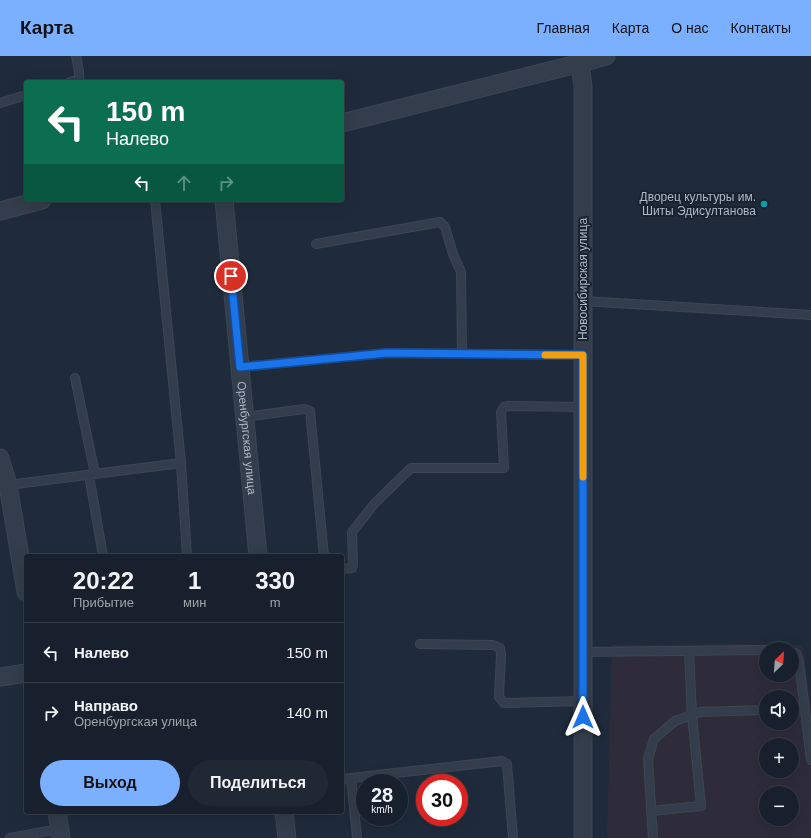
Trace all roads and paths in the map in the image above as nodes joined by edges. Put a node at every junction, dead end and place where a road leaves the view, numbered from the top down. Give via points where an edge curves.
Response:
1 (76, 56) edge
2 (606, 56) edge
3 (580, 60) edge
4 (77, 80) edge
5 (24, 96) edge
6 (0, 103) edge
7 (344, 122) edge
8 (34, 202) edge
9 (155, 202) edge
10 (224, 202) edge
11 (0, 211) edge
12 (316, 244) dead end
13 (583, 301) junction
14 (811, 315) edge
15 (462, 354) junction
16 (583, 355) junction
17 (240, 367) junction
18 (75, 378) dead end
19 (583, 407) junction
20 (245, 417) junction
21 (0, 458) edge
22 (181, 463) junction
23 (92, 475) junction
24 (8, 485) junction
25 (103, 554) edge
26 (187, 554) edge
27 (258, 554) edge
28 (324, 554) edge
29 (344, 569) edge
30 (24, 580) edge
31 (420, 644) dead end
32 (759, 650) edge
33 (583, 652) junction
34 (690, 652) junction
35 (799, 662) edge
36 (24, 673) edge
37 (0, 677) edge
38 (583, 702) junction
39 (759, 710) edge
40 (799, 710) edge
41 (805, 710) junction
42 (692, 715) junction
43 (811, 760) edge
44 (351, 778) junction
45 (344, 779) edge
46 (651, 811) junction
47 (57, 814) edge
48 (284, 814) edge
49 (60, 834) edge
50 (10, 838) edge
51 (287, 838) edge
52 (356, 838) edge
53 (513, 838) edge
54 (583, 838) edge
55 (653, 838) edge

1 - 4 lane via 80,71 80,79
2 - 3 street
3 - 7 street
3 - 13 street, Новосибирская улица via 583,86
5 - 6 lane
8 - 11 street
9 - 22 lane
10 - 17 street, Оренбургская улица
12 - 15 lane via 440,222 445,227 461,272
13 - 14 lane
13 - 16 street, Новосибирская улица
15 - 16 lane
15 - 17 lane via 387,353
16 - 19 street, Новосибирская улица
17 - 20 street, Оренбургская улица
18 - 23 lane
19 - 29 lane via 504,408 501,412 504,468 410,468 375,503 352,532 353,565 352,568
19 - 33 street, Новосибирская улица
20 - 27 street, Оренбургская улица
20 - 28 lane via 304,409 310,411
21 - 24 street
22 - 23 lane
22 - 26 lane
23 - 24 lane
23 - 25 lane
24 - 30 street
31 - 38 lane via 493,645 500,648 499,697 504,703
32 - 34 lane
33 - 34 lane
33 - 38 street, Новосибирская улица
34 - 42 lane
35 - 41 lane
36 - 37 street
38 - 54 street, Новосибирская улица
39 - 42 lane via 700,712
40 - 41 lane
41 - 43 lane
42 - 46 lane via 675,721 654,739 648,759
42 - 46 lane via 701,806
44 - 45 lane
44 - 52 lane
44 - 53 lane via 502,761 507,764
46 - 55 lane
47 - 49 street
48 - 51 street
49 - 50 lane

